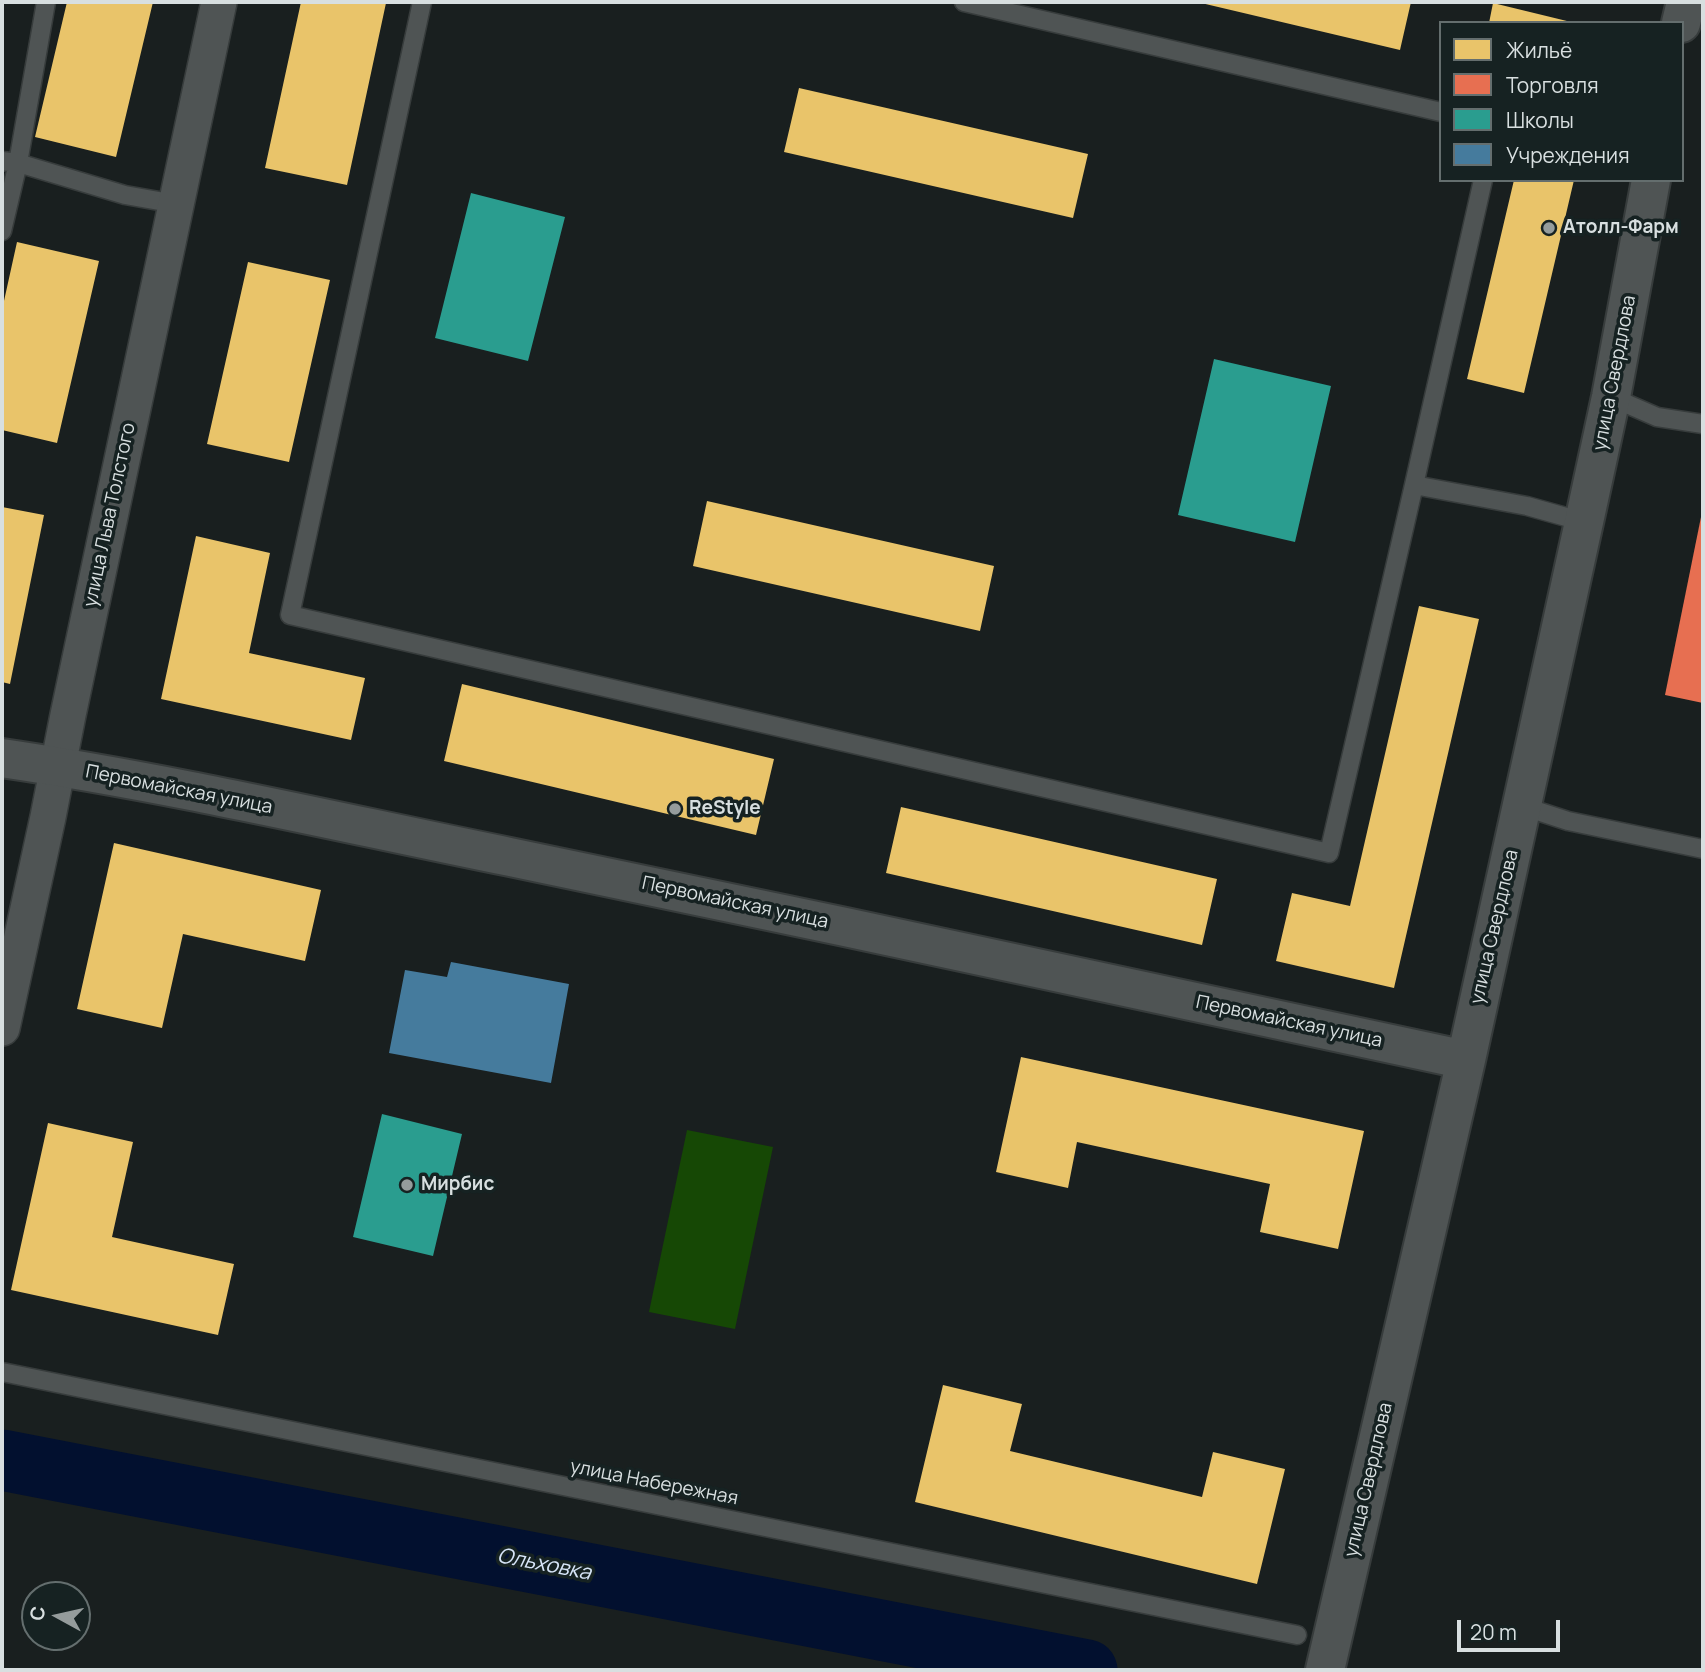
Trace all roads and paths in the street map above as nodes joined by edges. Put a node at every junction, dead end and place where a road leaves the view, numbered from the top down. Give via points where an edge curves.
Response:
1 (46, 2) edge
2 (219, 2) edge
3 (422, 2) edge
4 (1686, 2) edge
5 (972, 3) edge
6 (1681, 21) edge
7 (1439, 112) edge
8 (10, 162) edge
9 (1483, 182) edge
10 (1651, 182) edge
11 (176, 204) junction
12 (2, 231) edge
13 (1612, 397) junction
14 (1703, 424) edge
15 (1414, 485) junction
16 (1584, 522) junction
17 (2, 758) edge
18 (57, 766) junction
19 (1522, 806) junction
20 (1703, 849) edge
21 (2, 1028) edge
22 (1466, 1060) junction
23 (2, 1372) edge
24 (1317, 1649) edge

1 - 8 lane
2 - 11 street, улица Льва Толстого
3 - 15 lane via 290,615 1329,853
4 - 6 main road
5 - 7 lane
8 - 11 lane via 125,195
8 - 12 lane
9 - 15 lane
10 - 13 main road, улица Свердлова
11 - 18 street, улица Льва Толстого
13 - 14 lane via 1657,417
13 - 16 main road, улица Свердлова
15 - 16 lane via 1527,506
16 - 19 main road, улица Свердлова
17 - 18 main road, Первомайская улица
18 - 21 street, улица Льва Толстого
18 - 22 main road, Первомайская улица via 831,923
19 - 20 lane via 1568,821
19 - 22 main road, улица Свердлова
22 - 24 main road, улица Свердлова
23 - 24 lane, улица Набережная

